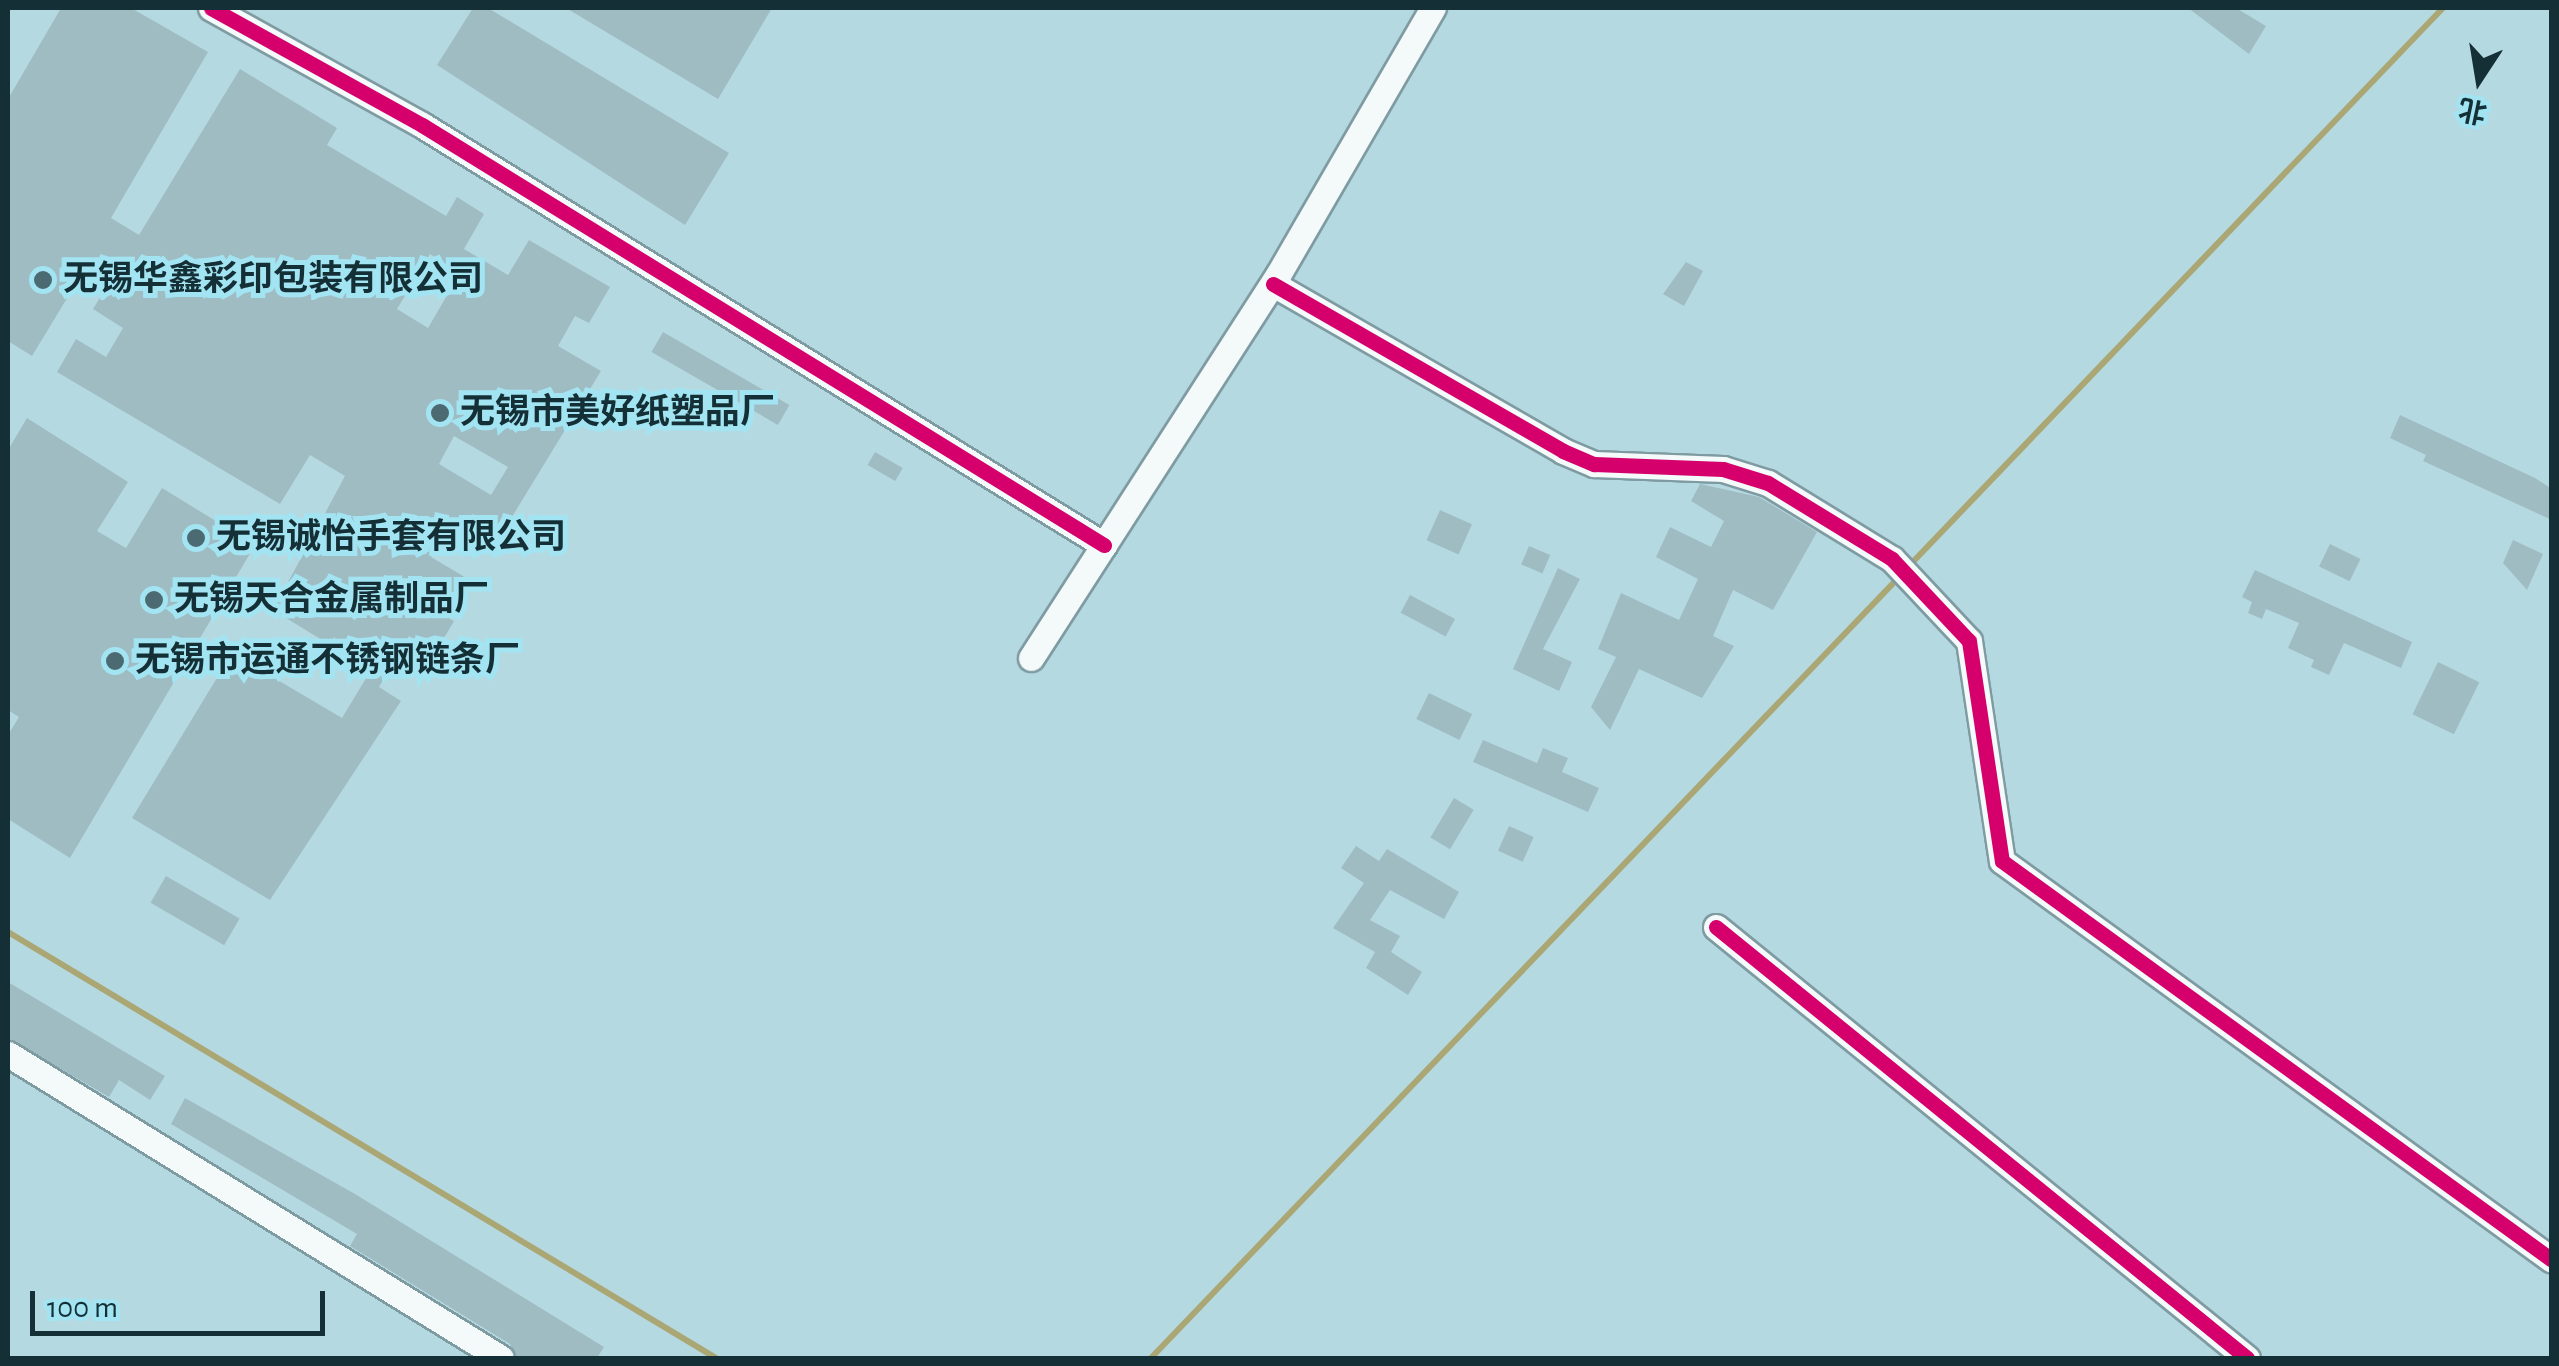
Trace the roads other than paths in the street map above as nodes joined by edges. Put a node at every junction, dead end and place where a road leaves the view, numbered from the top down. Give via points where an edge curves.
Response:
1 (211, 8) edge
2 (1434, 8) edge
3 (1273, 284) junction
4 (1104, 545) junction
5 (1030, 658) dead end
6 (1716, 927) dead end
7 (8, 1054) edge
8 (2552, 1260) edge
9 (501, 1358) edge
10 (2247, 1358) edge

1 - 4 street via 422,125
2 - 3 street
3 - 4 street
3 - 8 street via 1563,451 1594,464 1723,469 1768,483 1892,559 1969,641 2002,862
4 - 5 street
6 - 10 street
7 - 9 street

